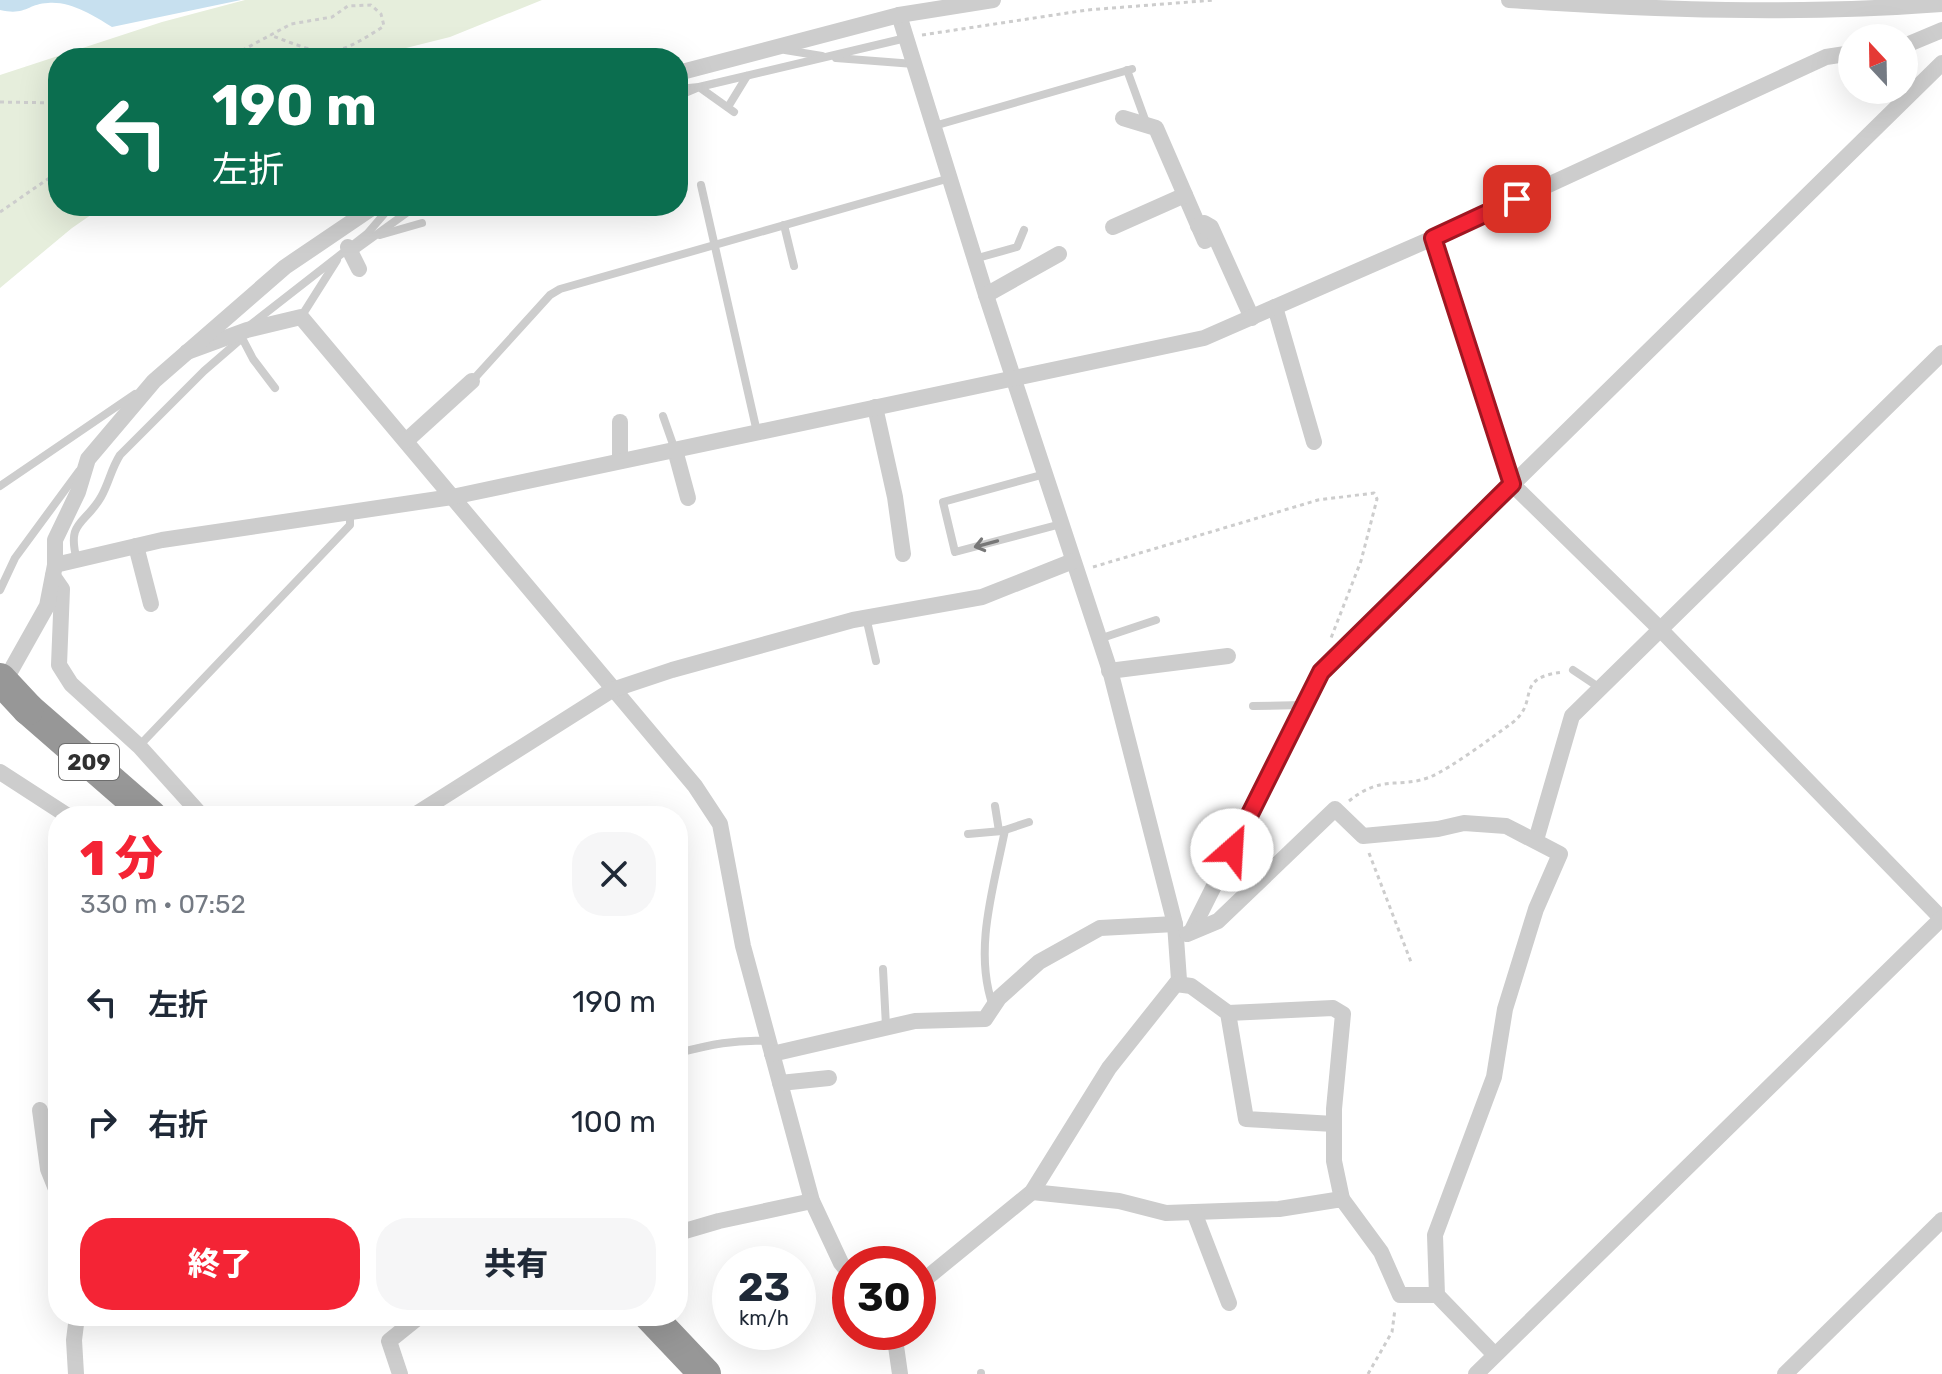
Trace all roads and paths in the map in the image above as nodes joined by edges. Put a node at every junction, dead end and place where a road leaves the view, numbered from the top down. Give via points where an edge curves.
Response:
1 (993, 0) edge
2 (1215, 0) edge
3 (1509, 0) edge
4 (1942, 4) edge
5 (899, 15) junction
6 (1942, 30) edge
7 (270, 35) junction
8 (906, 38) junction
9 (1918, 40) edge
10 (246, 48) edge
11 (299, 48) edge
12 (346, 48) edge
13 (772, 48) junction
14 (1838, 55) edge
15 (827, 57) junction
16 (1942, 63) edge
17 (914, 64) junction
18 (688, 70) edge
19 (747, 76) junction
20 (699, 87) junction
21 (688, 88) edge
22 (688, 92) edge
23 (0, 102) edge
24 (48, 103) edge
25 (1123, 118) dead end
26 (1147, 125) junction
27 (933, 126) junction
28 (950, 178) junction
29 (48, 179) edge
30 (701, 185) dead end
31 (1185, 195) junction
32 (0, 212) edge
33 (360, 216) edge
34 (382, 216) edge
35 (402, 216) edge
36 (422, 223) dead end
37 (784, 225) junction
38 (1113, 227) dead end
39 (1024, 230) dead end
40 (372, 238) junction
41 (1433, 238) junction
42 (713, 244) junction
43 (348, 250) junction
44 (1059, 254) dead end
45 (974, 259) junction
46 (794, 266) dead end
47 (359, 269) dead end
48 (986, 295) junction
49 (1275, 307) junction
50 (301, 317) junction
51 (1252, 318) junction
52 (242, 339) junction
53 (187, 352) junction
54 (1942, 353) edge
55 (239, 356) dead end
56 (1014, 377) junction
57 (154, 381) junction
58 (472, 381) joint
59 (275, 388) dead end
60 (875, 407) junction
61 (663, 416) dead end
62 (620, 422) dead end
63 (757, 432) junction
64 (406, 441) junction
65 (1314, 442) dead end
66 (675, 450) junction
67 (88, 459) junction
68 (620, 461) junction
69 (1045, 474) junction
70 (1512, 484) junction
71 (0, 486) edge
72 (452, 497) junction
73 (688, 498) dead end
74 (350, 511) junction
75 (1061, 524) junction
76 (136, 546) junction
77 (903, 554) dead end
78 (77, 560) junction
79 (1075, 567) junction
80 (54, 571) junction
81 (0, 590) edge
82 (151, 604) dead end
83 (866, 617) junction
84 (1156, 620) dead end
85 (1660, 629) junction
86 (1099, 639) junction
87 (1228, 656) dead end
88 (876, 661) dead end
89 (1573, 670) joint
90 (1109, 671) junction
91 (1321, 672) junction
92 (0, 679) edge
93 (1600, 688) junction
94 (0, 690) edge
95 (612, 690) junction
96 (1304, 705) junction
97 (1253, 706) dead end
98 (139, 746) junction
99 (0, 772) edge
100 (53, 806) edge
101 (140, 806) edge
102 (193, 806) edge
103 (429, 806) edge
104 (995, 806) dead end
105 (1337, 811) junction
106 (1029, 822) dead end
107 (1002, 830) junction
108 (968, 834) dead end
109 (1363, 836) junction
110 (1536, 840) junction
111 (1942, 918) edge
112 (1181, 931) junction
113 (1411, 962) dead end
114 (883, 969) dead end
115 (1176, 984) junction
116 (993, 1007) junction
117 (1228, 1013) junction
118 (886, 1026) junction
119 (770, 1048) junction
120 (688, 1050) edge
121 (829, 1078) dead end
122 (780, 1083) junction
123 (40, 1110) dead end
124 (1334, 1124) junction
125 (48, 1169) edge
126 (1032, 1192) junction
127 (1342, 1199) junction
128 (812, 1201) junction
129 (1194, 1212) junction
130 (1942, 1220) edge
131 (688, 1230) edge
132 (833, 1246) edge
133 (936, 1270) edge
134 (1400, 1295) junction
135 (1437, 1295) junction
136 (1229, 1303) dead end
137 (76, 1326) edge
138 (408, 1326) edge
139 (659, 1326) edge
140 (897, 1350) edge
141 (1495, 1355) junction
142 (76, 1374) edge
143 (400, 1374) edge
144 (705, 1374) edge
145 (900, 1374) edge
146 (1368, 1374) edge
147 (1476, 1374) edge
148 (1785, 1374) edge

1 - 5 street
2 - 8 path via 1087,10
3 - 4 street via 1868,10
5 - 8 street
5 - 13 street
6 - 9 street
7 - 10 path
7 - 11 path
7 - 12 path via 291,24 332,17 348,6 371,5 384,26
8 - 15 lane
8 - 17 street
13 - 15 lane
13 - 18 street
14 - 41 street
15 - 17 lane
15 - 19 lane
16 - 70 street
17 - 27 street
19 - 20 lane
19 - 20 lane via 731,110
20 - 21 lane
20 - 22 lane
23 - 24 path
25 - 26 street
26 - 27 lane via 1130,69
26 - 31 street via 1156,128
27 - 28 street
28 - 37 lane
28 - 45 street
29 - 32 path
30 - 42 lane
31 - 38 street
31 - 51 street via 1202,233 1204,223 1211,227
33 - 53 street via 285,267
34 - 43 lane
35 - 40 lane
36 - 40 lane
37 - 42 lane
37 - 46 lane
39 - 45 lane via 1017,247
40 - 43 lane
41 - 49 street
41 - 70 street
42 - 58 lane via 560,289
42 - 63 lane
43 - 47 street
43 - 50 lane
43 - 52 lane
44 - 48 street
45 - 48 street
48 - 56 street
49 - 51 street
49 - 65 street
50 - 52 street
50 - 64 street
51 - 56 street via 1204,338
52 - 53 street
52 - 55 lane
52 - 59 lane
52 - 78 lane via 120,455 101,497 76,527 72,541
53 - 57 street
54 - 85 street
56 - 60 street
56 - 69 street
57 - 67 street
57 - 71 lane
58 - 64 street
60 - 63 street
60 - 77 street
61 - 66 lane
62 - 68 street
63 - 66 street
64 - 72 street
66 - 68 street
66 - 73 street
67 - 80 street via 55,540
67 - 81 lane via 15,558
68 - 72 street
69 - 75 street
75 -> 69 lane via 955,552 943,502
70 - 85 street
70 - 91 street
72 - 74 street
72 - 95 street
74 - 76 street
74 - 98 lane via 350,525
75 - 79 street
76 - 78 street
76 - 82 street
78 - 80 street
79 - 83 street via 982,597
79 - 86 street
79 - 91 path via 1318,500 1374,493 1377,499 1361,561
80 - 94 street via 47,606
80 - 98 street via 62,589 59,665 71,684
83 - 88 lane
83 - 95 street
84 - 86 lane
85 - 93 street
85 - 111 street
86 - 90 street
87 - 90 street
89 - 93 lane
89 - 105 path via 1542,674 1533,681 1516,720 1429,777 1380,783
90 - 112 street
91 - 96 street
92 - 101 highway, 209, bridge
93 - 110 street via 1572,716
95 - 103 street
95 - 119 street via 695,786 720,824 743,946
96 - 97 lane
96 - 112 street
98 - 102 street
99 - 100 street
104 - 107 lane
105 - 109 street
105 - 112 street via 1218,921
106 - 107 lane
107 - 108 lane
107 - 116 lane via 984,963
109 - 110 street via 1464,823 1506,826
109 - 113 path
110 - 135 street via 1560,854 1536,909 1505,1009 1494,1077 1435,1235
111 - 141 street
112 - 115 street
112 - 116 street via 1100,928 1039,962
114 - 118 lane
115 - 117 street via 1191,986
115 - 126 street via 1109,1068
116 - 118 street via 985,1019
117 - 124 street via 1246,1119
117 - 124 street via 1333,1008 1343,1014
118 - 119 street
119 - 120 lane via 746,1040
119 - 122 street
121 - 122 street
122 - 128 street
123 - 125 street
124 - 127 street
126 - 129 street via 1119,1201 1166,1213
126 - 133 street
127 - 129 street via 1279,1209
127 - 134 street via 1381,1252
128 - 131 street
128 - 132 street
129 - 136 street
130 - 148 street
134 - 135 street
134 - 146 path via 1392,1332
135 - 141 street
137 - 142 street
138 - 143 street via 389,1341
139 - 144 highway
140 - 145 street
141 - 147 street

